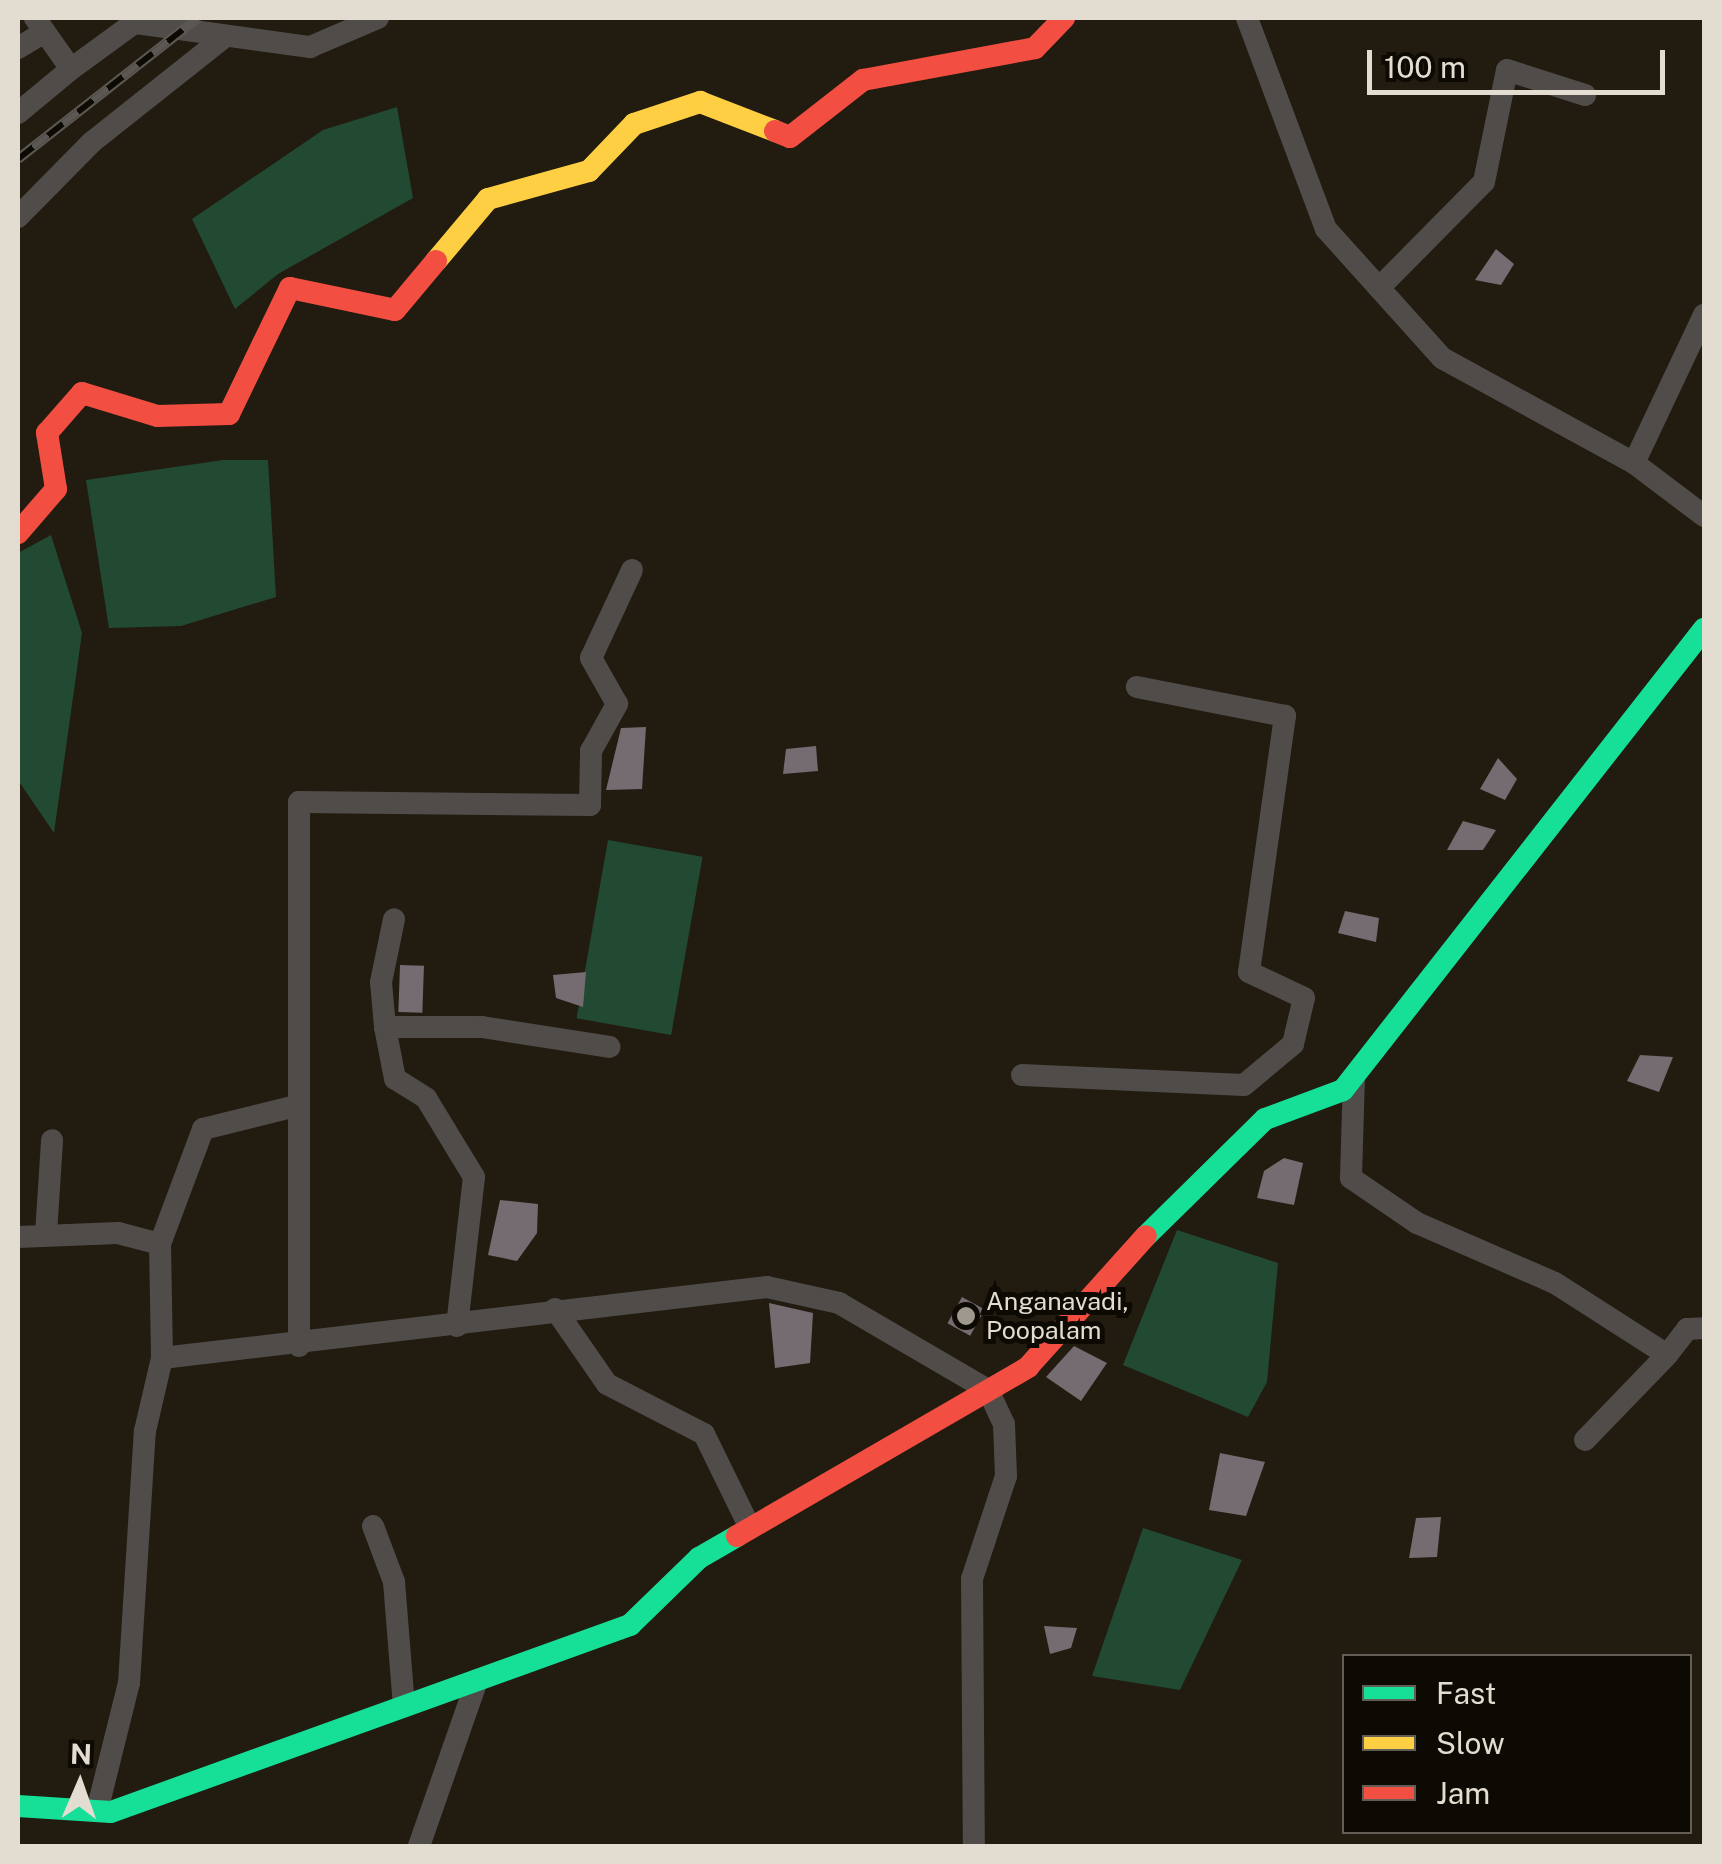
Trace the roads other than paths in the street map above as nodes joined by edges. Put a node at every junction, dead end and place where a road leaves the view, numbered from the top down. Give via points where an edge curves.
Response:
1 (378, 18) edge
2 (1064, 18) edge
3 (1248, 18) edge
4 (138, 20) edge
5 (40, 24) edge
6 (222, 39) junction
7 (18, 48) edge
8 (72, 70) junction
9 (1585, 94) dead end
10 (18, 113) edge
11 (18, 216) edge
12 (1379, 288) junction
13 (1704, 315) edge
14 (1634, 464) junction
15 (1704, 516) edge
16 (18, 533) edge
17 (632, 570) dead end
18 (1704, 629) edge
19 (1137, 686) dead end
20 (394, 920) dead end
21 (385, 1027) junction
22 (608, 1048) dead end
23 (1022, 1075) dead end
24 (1354, 1076) junction
25 (292, 1107) junction
26 (52, 1140) dead end
27 (46, 1234) junction
28 (18, 1237) edge
29 (160, 1244) junction
30 (555, 1310) junction
31 (457, 1326) junction
32 (1704, 1328) edge
33 (299, 1346) junction
34 (1667, 1355) junction
35 (162, 1358) junction
36 (988, 1390) junction
37 (1585, 1440) dead end
38 (373, 1526) dead end
39 (750, 1528) junction
40 (477, 1680) junction
41 (404, 1707) junction
42 (18, 1806) edge
43 (97, 1811) junction
44 (419, 1846) edge
45 (974, 1846) edge

1 - 6 street via 310,47
2 - 16 street via 1035,48 862,80 790,137 700,102 634,124 589,172 488,199 395,310 290,288 229,414 157,416 82,393 47,434 56,489
3 - 12 street via 1326,228
4 - 6 street
4 - 8 street
5 - 7 street
5 - 8 street
6 - 11 street via 92,142
8 - 10 street
9 - 12 street via 1507,70 1484,182
12 - 14 street via 1442,358
13 - 14 street
14 - 15 street
17 - 25 street via 591,658 617,704 591,751 590,805 300,802
18 - 24 street
19 - 23 street via 1285,716 1249,972 1304,998 1293,1044 1244,1085
20 - 21 street via 381,982
21 - 22 street via 482,1027
21 - 31 street via 395,1079 426,1098 474,1177
24 - 34 street via 1352,1178 1417,1223 1555,1282
24 - 36 street via 1343,1090 1265,1119 1218,1157 1028,1366
25 - 29 street via 203,1129
25 - 33 street
26 - 27 street
27 - 28 street
27 - 29 street
29 - 35 street
30 - 31 street
30 - 36 street via 767,1287 839,1303
30 - 39 street via 607,1384 704,1434
31 - 33 street
32 - 34 street via 1687,1330
33 - 35 street
34 - 37 street
35 - 43 street via 145,1431 129,1683
36 - 39 street
36 - 45 street via 1004,1424 1006,1476 972,1578
38 - 41 street via 394,1582
39 - 40 street via 699,1558 630,1626
40 - 41 street
40 - 44 street
41 - 43 street
42 - 43 street

